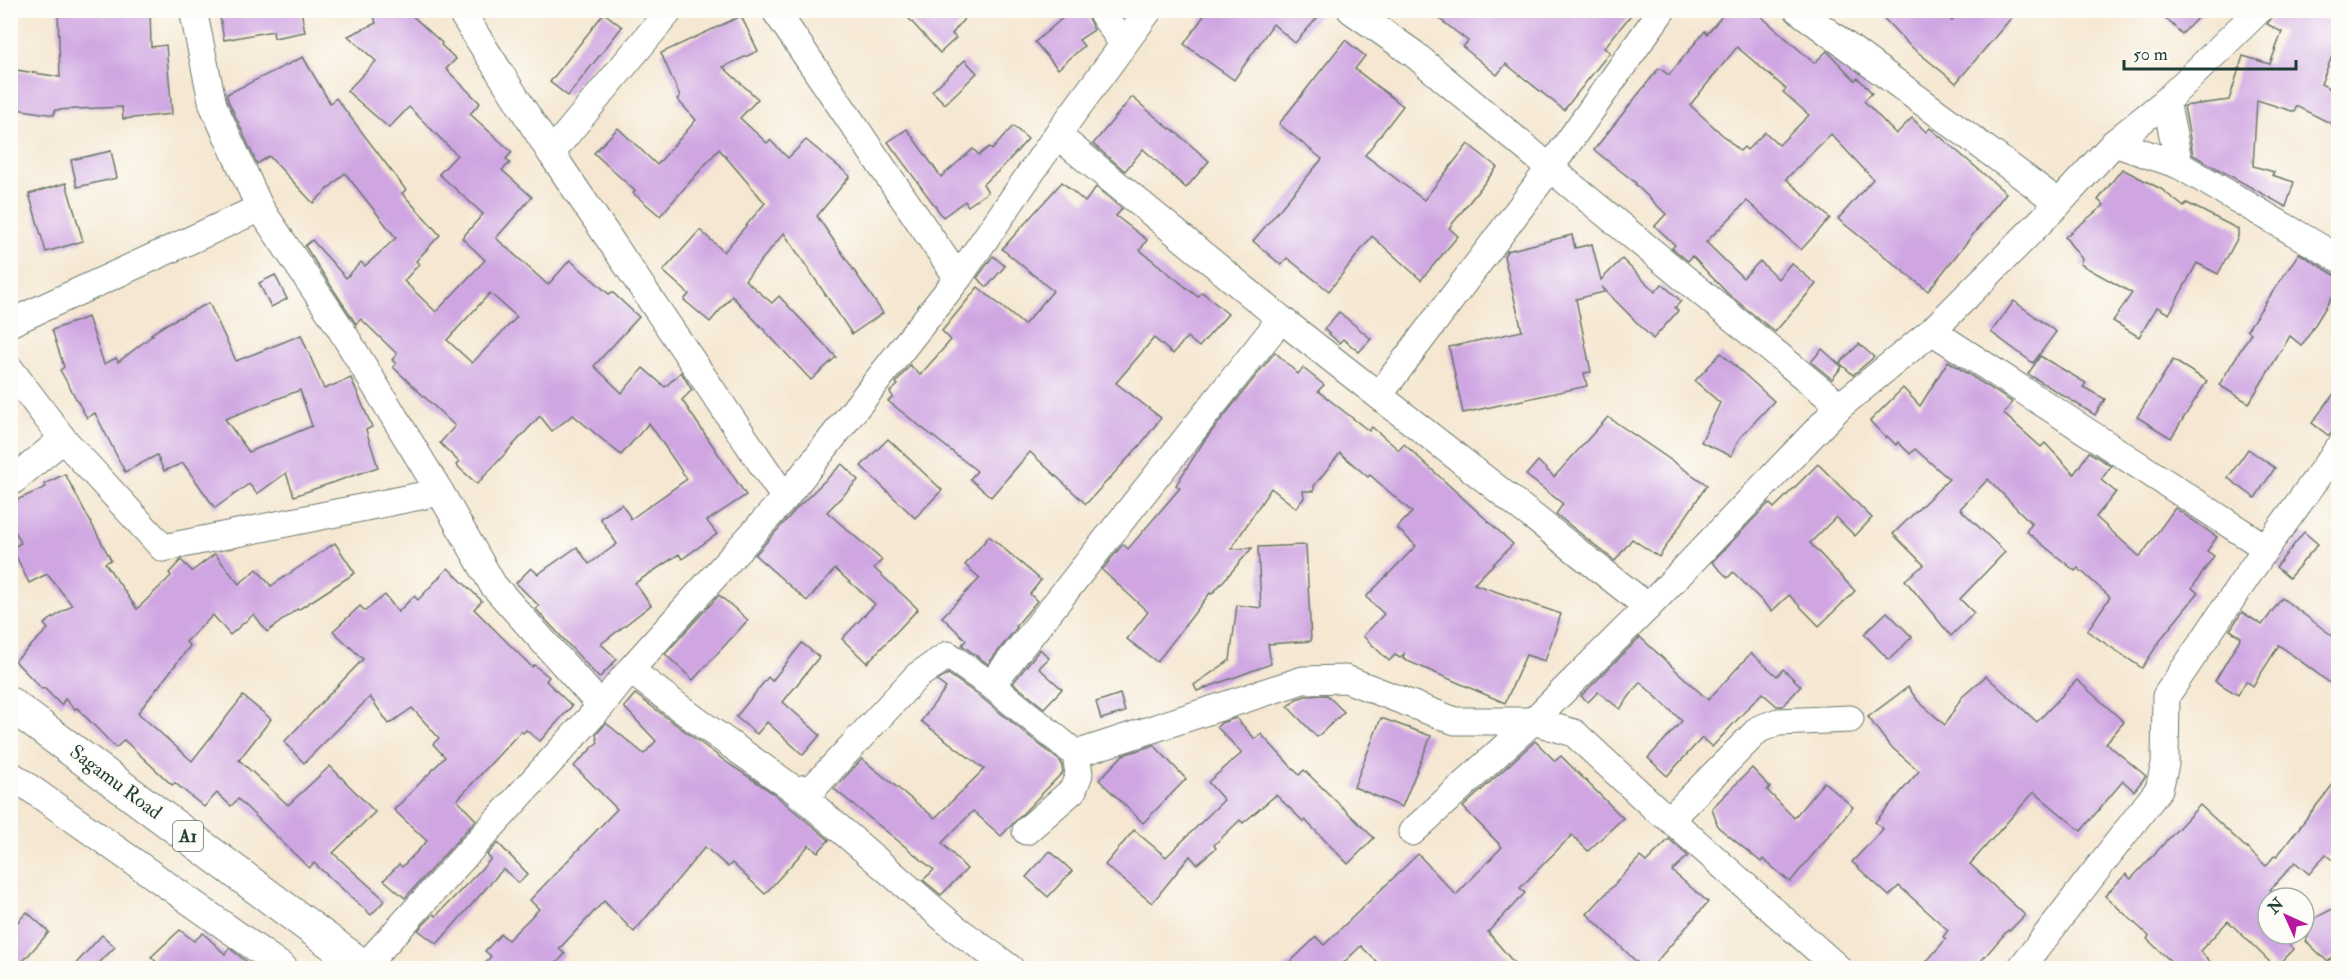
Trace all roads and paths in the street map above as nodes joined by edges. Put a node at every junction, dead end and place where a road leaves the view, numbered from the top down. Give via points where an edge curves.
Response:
1 (193, 10) edge
2 (460, 10) edge
3 (670, 10) edge
4 (775, 10) edge
5 (1100, 10) edge
6 (1149, 10) edge
7 (1351, 10) edge
8 (1662, 10) edge
9 (1798, 10) edge
10 (2259, 10) edge
11 (1123, 44) junction
12 (2166, 101) junction
13 (1057, 135) junction
14 (2114, 143) junction
15 (552, 153) junction
16 (2179, 165) junction
17 (1550, 168) junction
18 (2059, 203) junction
19 (260, 208) junction
20 (2338, 258) edge
21 (958, 278) junction
22 (1281, 319) junction
23 (10, 323) edge
24 (1932, 331) junction
25 (10, 369) edge
26 (1379, 395) junction
27 (1840, 406) junction
28 (63, 439) junction
29 (2338, 449) edge
30 (10, 483) edge
31 (440, 492) junction
32 (785, 498) junction
33 (2266, 548) junction
34 (1648, 607) junction
35 (630, 670) junction
36 (991, 685) junction
37 (10, 704) edge
38 (601, 706) junction
39 (1850, 719) dead end
40 (1533, 721) junction
41 (1076, 754) junction
42 (10, 774) edge
43 (795, 790) junction
44 (1670, 819) junction
45 (1026, 831) dead end
46 (1412, 831) dead end
47 (364, 968) edge
48 (284, 969) edge
49 (1010, 969) edge
50 (1838, 969) edge
51 (2021, 969) edge

1 - 19 street via 213,105
2 - 15 street
3 - 15 street
4 - 21 street
5 - 11 street
6 - 11 street
7 - 17 street via 1414,54
8 - 17 street
9 - 18 street
10 - 12 street
11 - 13 street
12 - 14 street
12 - 16 street
13 - 21 street
13 - 22 street
14 - 16 street
14 - 18 street
15 - 32 street
16 - 20 street
17 - 26 street
17 - 27 street
18 - 24 street
19 - 23 street
19 - 31 street
21 - 32 street
22 - 26 street
22 - 36 street
24 - 27 street
24 - 33 street
25 - 28 street
26 - 34 street
27 - 34 street
28 - 30 street
28 - 31 street via 164,548
29 - 33 street
31 - 38 street via 493,585
32 - 35 street
33 - 51 street via 2166,696 2165,764 2159,789
34 - 40 street
35 - 38 street
35 - 43 street
36 - 41 street
36 - 43 street via 948,655 917,676 814,787
37 - 47 highway, Sagamu Road / A1
38 - 47 street
39 - 44 street via 1778,722 1759,729
40 - 41 street via 1455,721 1346,679 1303,680
40 - 44 street via 1574,733
40 - 46 street
41 - 45 street via 1079,774 1073,790
42 - 48 street
43 - 49 street via 956,928
44 - 50 street

